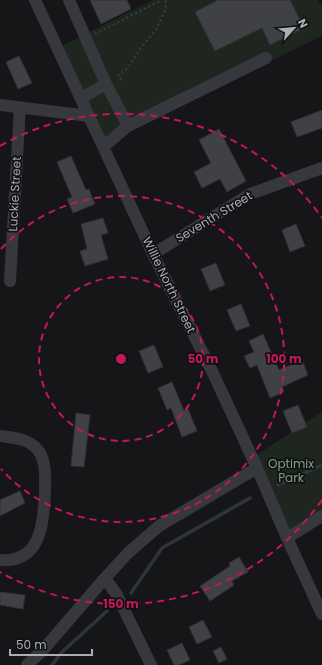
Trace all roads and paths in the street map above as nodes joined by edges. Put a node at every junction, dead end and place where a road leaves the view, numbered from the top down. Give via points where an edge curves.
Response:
1 (35, 0) edge
2 (69, 0) edge
3 (162, 0) edge
4 (166, 0) edge
5 (86, 38) junction
6 (266, 58) dead end
7 (121, 80) dead end
8 (106, 84) junction
9 (81, 98) junction
10 (0, 105) edge
11 (20, 107) junction
12 (89, 116) junction
13 (128, 126) junction
14 (103, 147) junction
15 (322, 168) edge
16 (153, 254) junction
17 (10, 281) dead end
18 (0, 436) edge
19 (257, 468) junction
20 (322, 516) edge
21 (287, 538) junction
22 (0, 560) edge
23 (105, 578) junction
24 (322, 614) edge
25 (26, 665) edge
26 (151, 665) edge

1 - 9 street, Willie North Street
2 - 5 street
3 - 5 path
4 - 7 path via 165,10 156,30 128,68 118,75
5 - 8 street
6 - 13 street
8 - 9 street
8 - 13 street
9 - 12 street, Willie North Street
10 - 11 street
11 - 12 street
11 - 17 street, Luckie Street
12 - 14 street, Willie North Street
13 - 14 street
14 - 16 street, Willie North Street
15 - 16 street, Seventh Street via 250,194
16 - 19 street, Willie North Street
18 - 22 street via 24,440 38,450 44,462 46,475 41,531 34,545 18,559
19 - 21 street, Willie North Street
19 - 23 street via 159,526 128,553
20 - 21 street
21 - 24 street, Willie North Street
23 - 25 street via 48,644
23 - 26 street via 117,594

